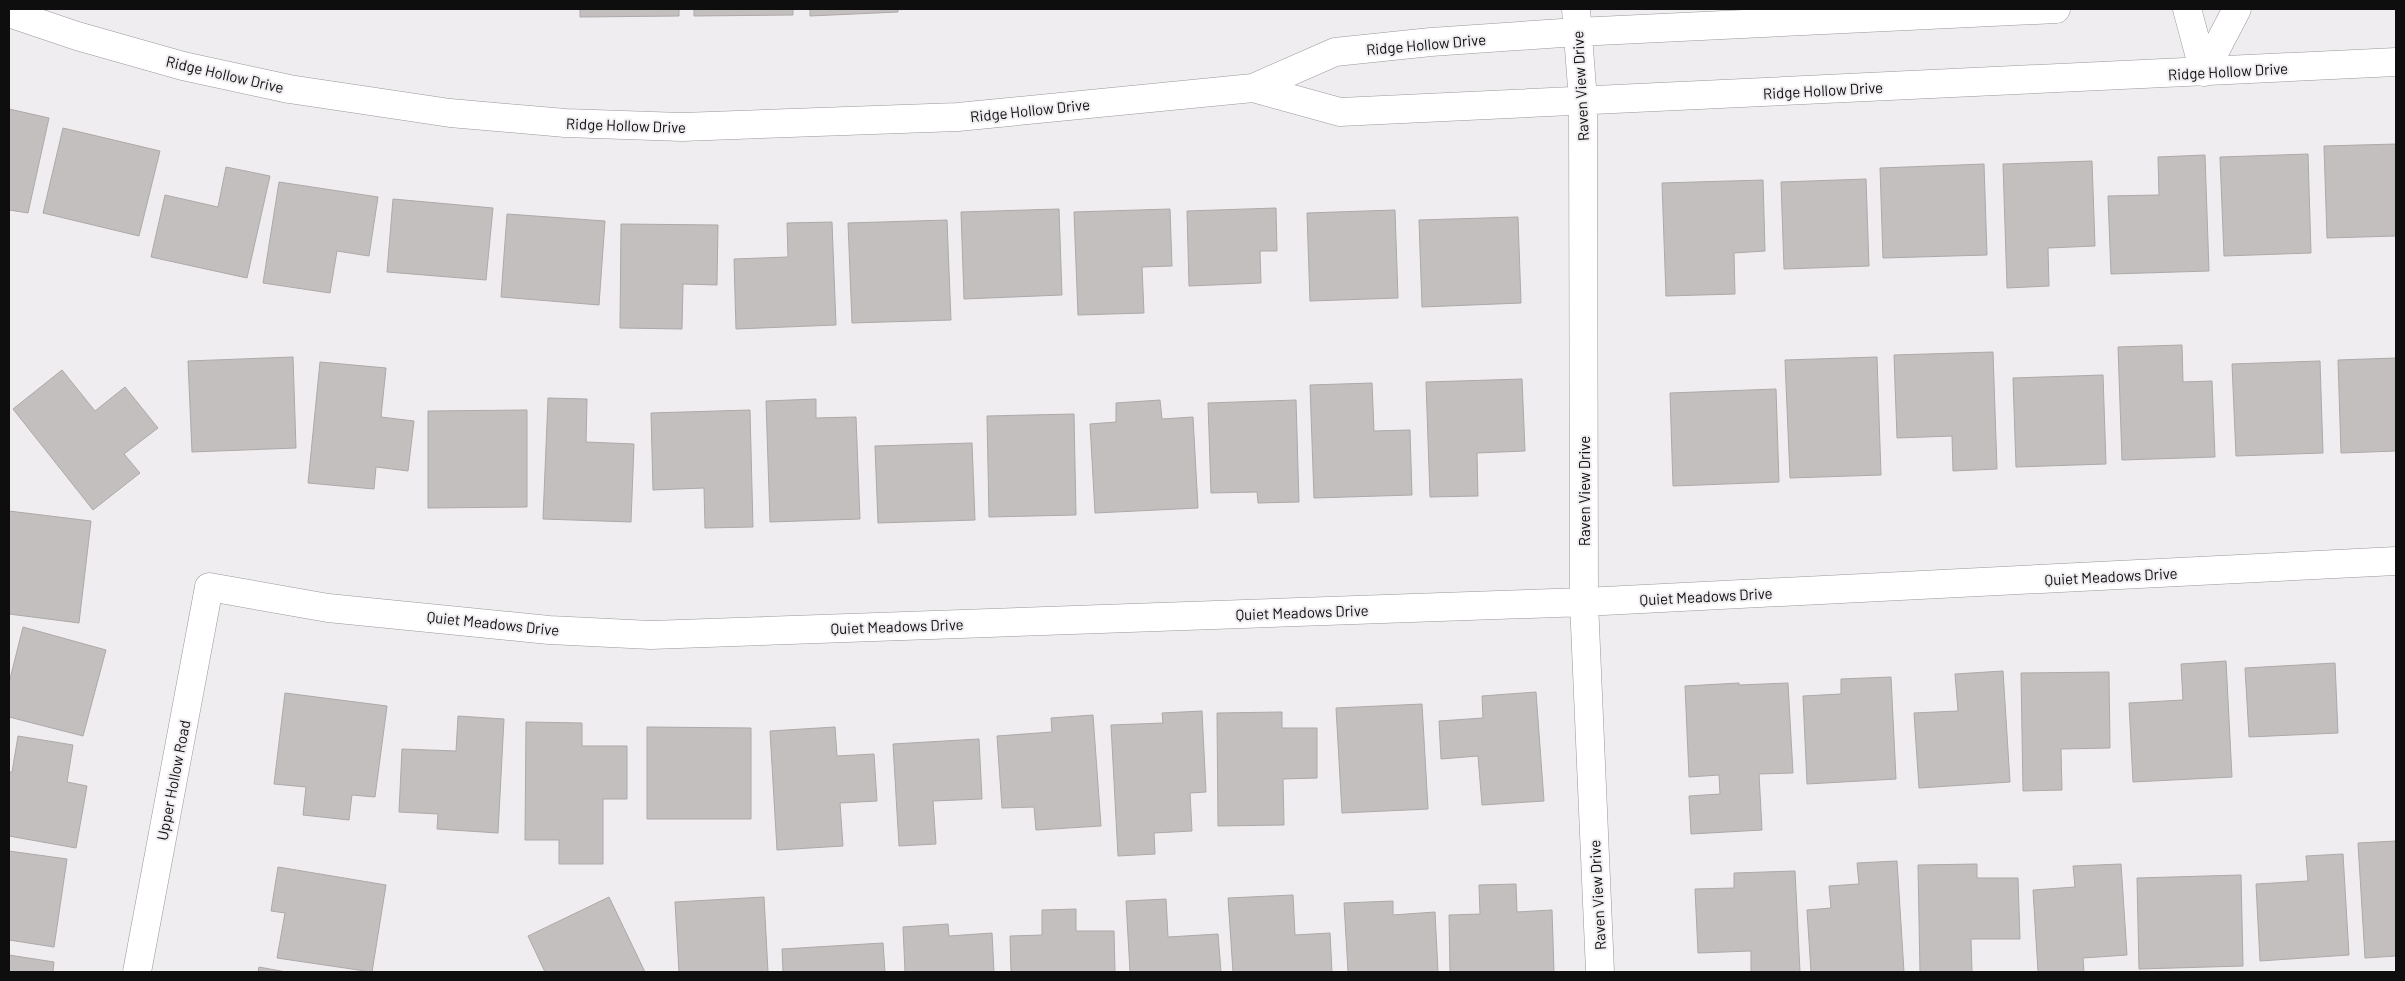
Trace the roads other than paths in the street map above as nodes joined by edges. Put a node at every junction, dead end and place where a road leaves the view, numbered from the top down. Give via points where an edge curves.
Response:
1 (2056, 9) edge
2 (2187, 9) edge
3 (2237, 9) edge
4 (9, 13) edge
5 (1577, 20) edge
6 (2396, 62) edge
7 (2204, 72) junction
8 (1253, 88) junction
9 (1583, 101) junction
10 (2396, 561) edge
11 (209, 587) joint
12 (1584, 602) junction
13 (137, 972) edge
14 (1600, 972) edge

1 - 5 street, Ridge Hollow Drive
2 - 7 street
3 - 7 street
4 - 8 street, Ridge Hollow Drive via 174,63 289,89 450,113 565,124 682,127 958,117
5 - 8 street, Ridge Hollow Drive via 1431,42 1335,52
5 - 9 street, Raven View Drive
6 - 7 street, Ridge Hollow Drive
7 - 9 street, Ridge Hollow Drive
8 - 9 street, Ridge Hollow Drive via 1340,112
9 - 12 street, Raven View Drive
10 - 12 street, Quiet Meadows Drive
11 - 12 street, Quiet Meadows Drive via 328,608 548,630 651,635
11 - 13 street, Upper Hollow Road
12 - 14 street, Raven View Drive

